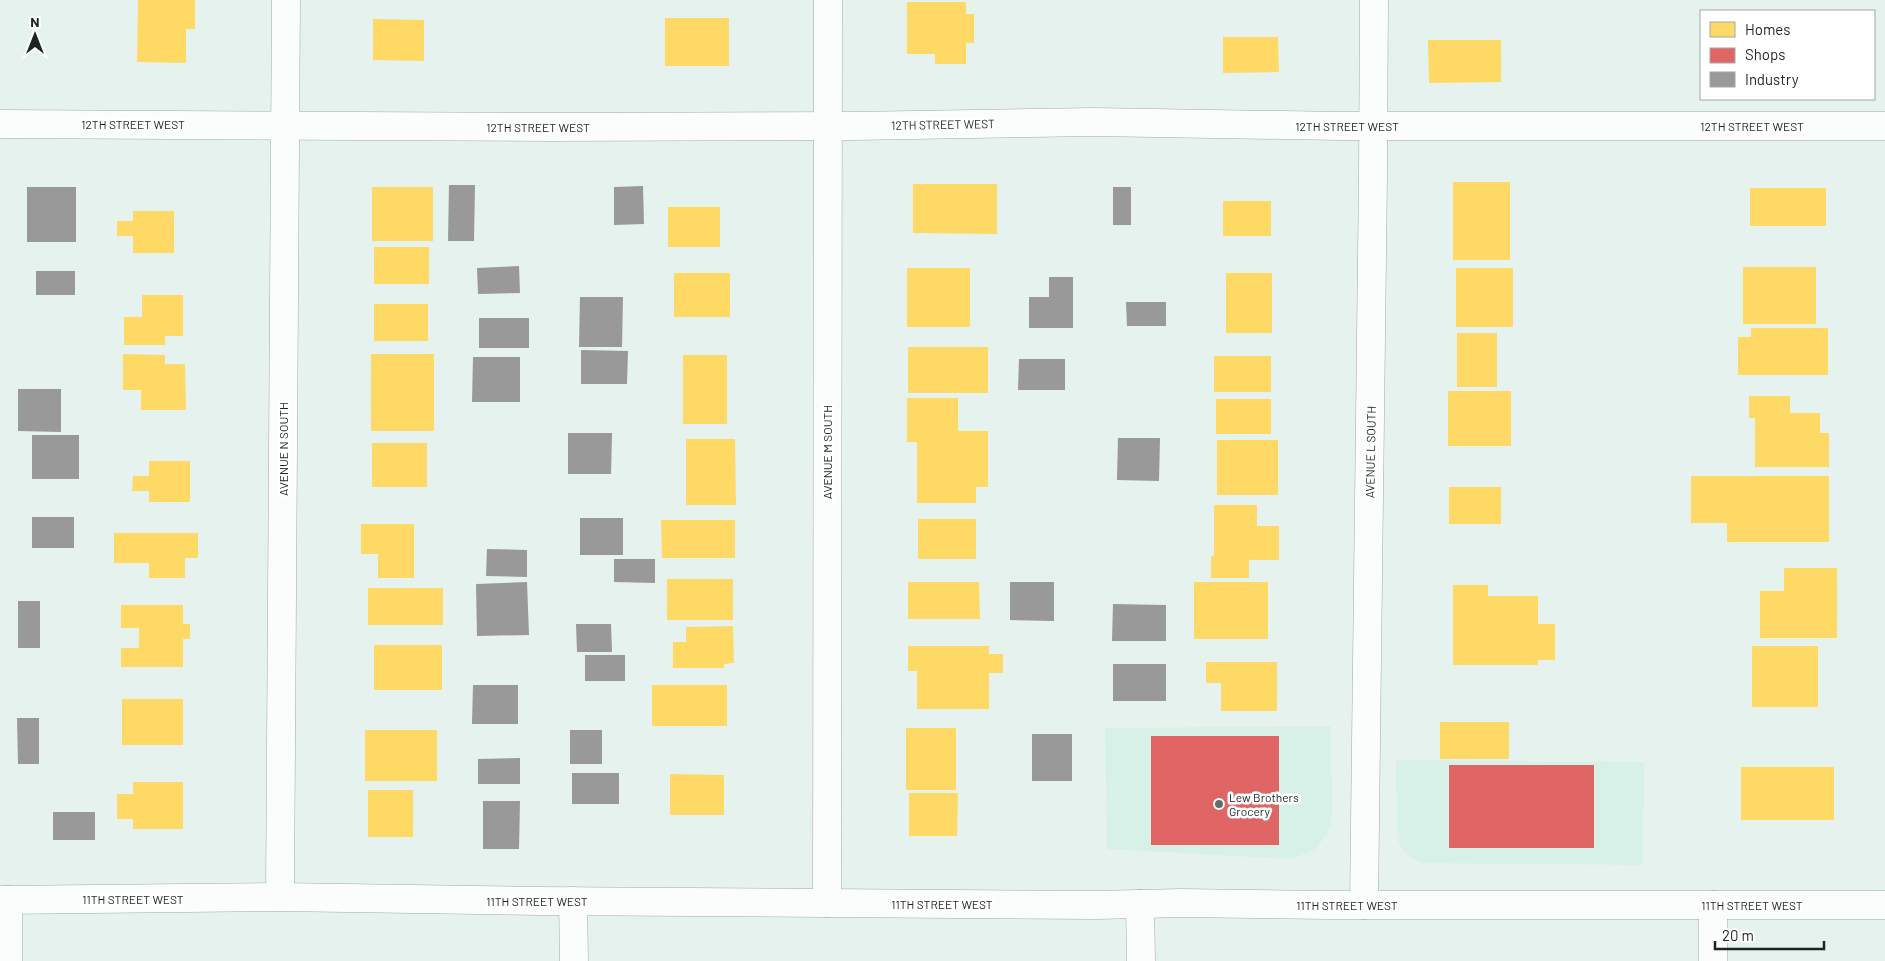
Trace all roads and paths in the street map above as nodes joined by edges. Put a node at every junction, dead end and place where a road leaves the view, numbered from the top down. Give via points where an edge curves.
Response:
1 (286, 0) edge
2 (828, 0) edge
3 (1374, 0) edge
4 (0, 124) edge
5 (285, 125) junction
6 (827, 126) junction
7 (1373, 126) junction
8 (1885, 126) edge
9 (280, 897) junction
10 (4, 900) edge
11 (573, 901) junction
12 (827, 903) junction
13 (1140, 904) junction
14 (1364, 905) junction
15 (1713, 905) junction
16 (1885, 905) edge
17 (8, 961) edge
18 (574, 961) edge
19 (1140, 961) edge
20 (1713, 961) edge

1 - 5 street, AVENUE N SOUTH
2 - 6 street, AVENUE M SOUTH
3 - 7 street, AVENUE L SOUTH
4 - 5 street, 12TH STREET WEST
5 - 6 street, 12TH STREET WEST
5 - 9 street, AVENUE N SOUTH
6 - 7 street, 12TH STREET WEST via 1094,122
6 - 12 street, AVENUE M SOUTH
7 - 8 street, 12TH STREET WEST
7 - 14 street, AVENUE L SOUTH
9 - 10 street, 11TH STREET WEST
9 - 11 street, 11TH STREET WEST
10 - 17 street
11 - 12 street, 11TH STREET WEST
11 - 18 street
12 - 13 street, 11TH STREET WEST
13 - 14 street, 11TH STREET WEST
13 - 19 street
14 - 15 street, 11TH STREET WEST
15 - 16 street, 11TH STREET WEST
15 - 20 street

